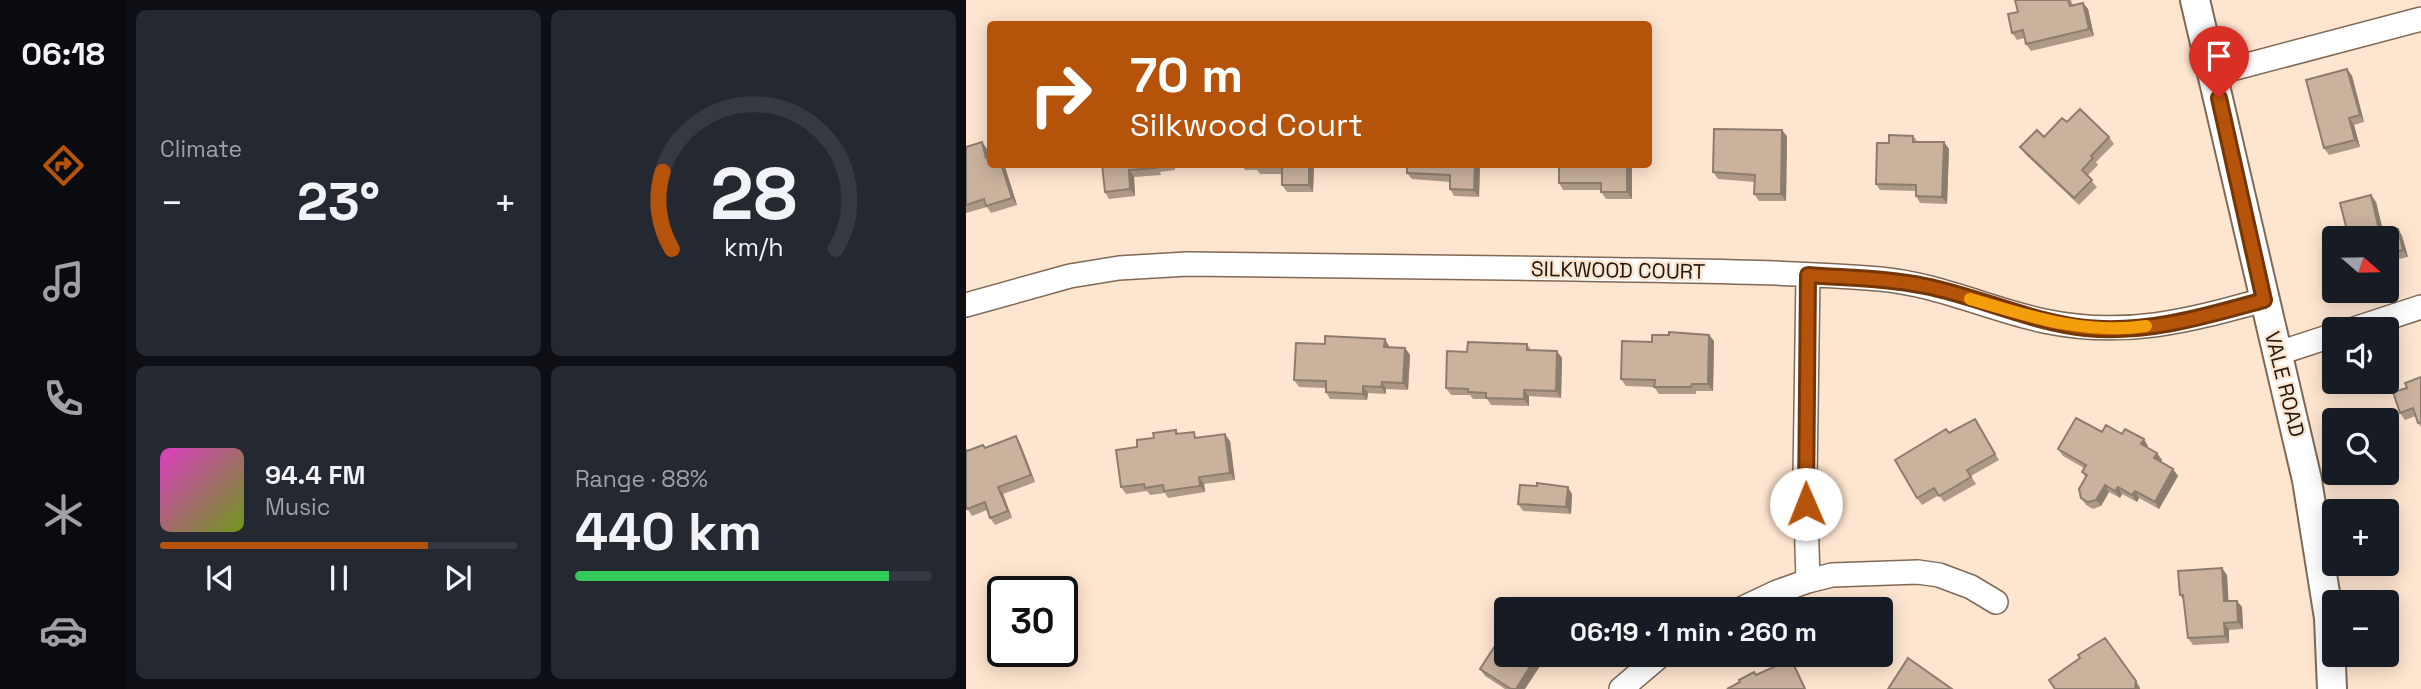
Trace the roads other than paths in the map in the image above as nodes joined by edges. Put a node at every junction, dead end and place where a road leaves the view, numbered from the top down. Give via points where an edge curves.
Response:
1 (2195, 0) edge
2 (2421, 19) edge
3 (2213, 74) junction
4 (1808, 275) junction
5 (2264, 300) junction
6 (966, 305) edge
7 (2421, 307) edge
8 (2391, 317) edge
9 (2322, 339) edge
10 (2276, 354) junction
11 (1808, 581) junction
12 (1766, 597) edge
13 (1996, 602) dead end
14 (1647, 667) edge
15 (1621, 689) edge
16 (2332, 689) edge

1 - 3 main road, VALE ROAD
2 - 3 street
3 - 5 main road, VALE ROAD
4 - 5 street, SILKWOOD COURT via 1927,286 2086,328 2128,329 2189,321
4 - 6 street, SILKWOOD COURT via 1187,264 1070,276
4 - 11 street
5 - 10 main road, VALE ROAD
7 - 8 street
9 - 10 street
10 - 16 main road, VALE ROAD via 2297,429 2319,548 2329,618
11 - 12 street
11 - 13 street via 1832,575 1919,572 1970,587
14 - 15 street

